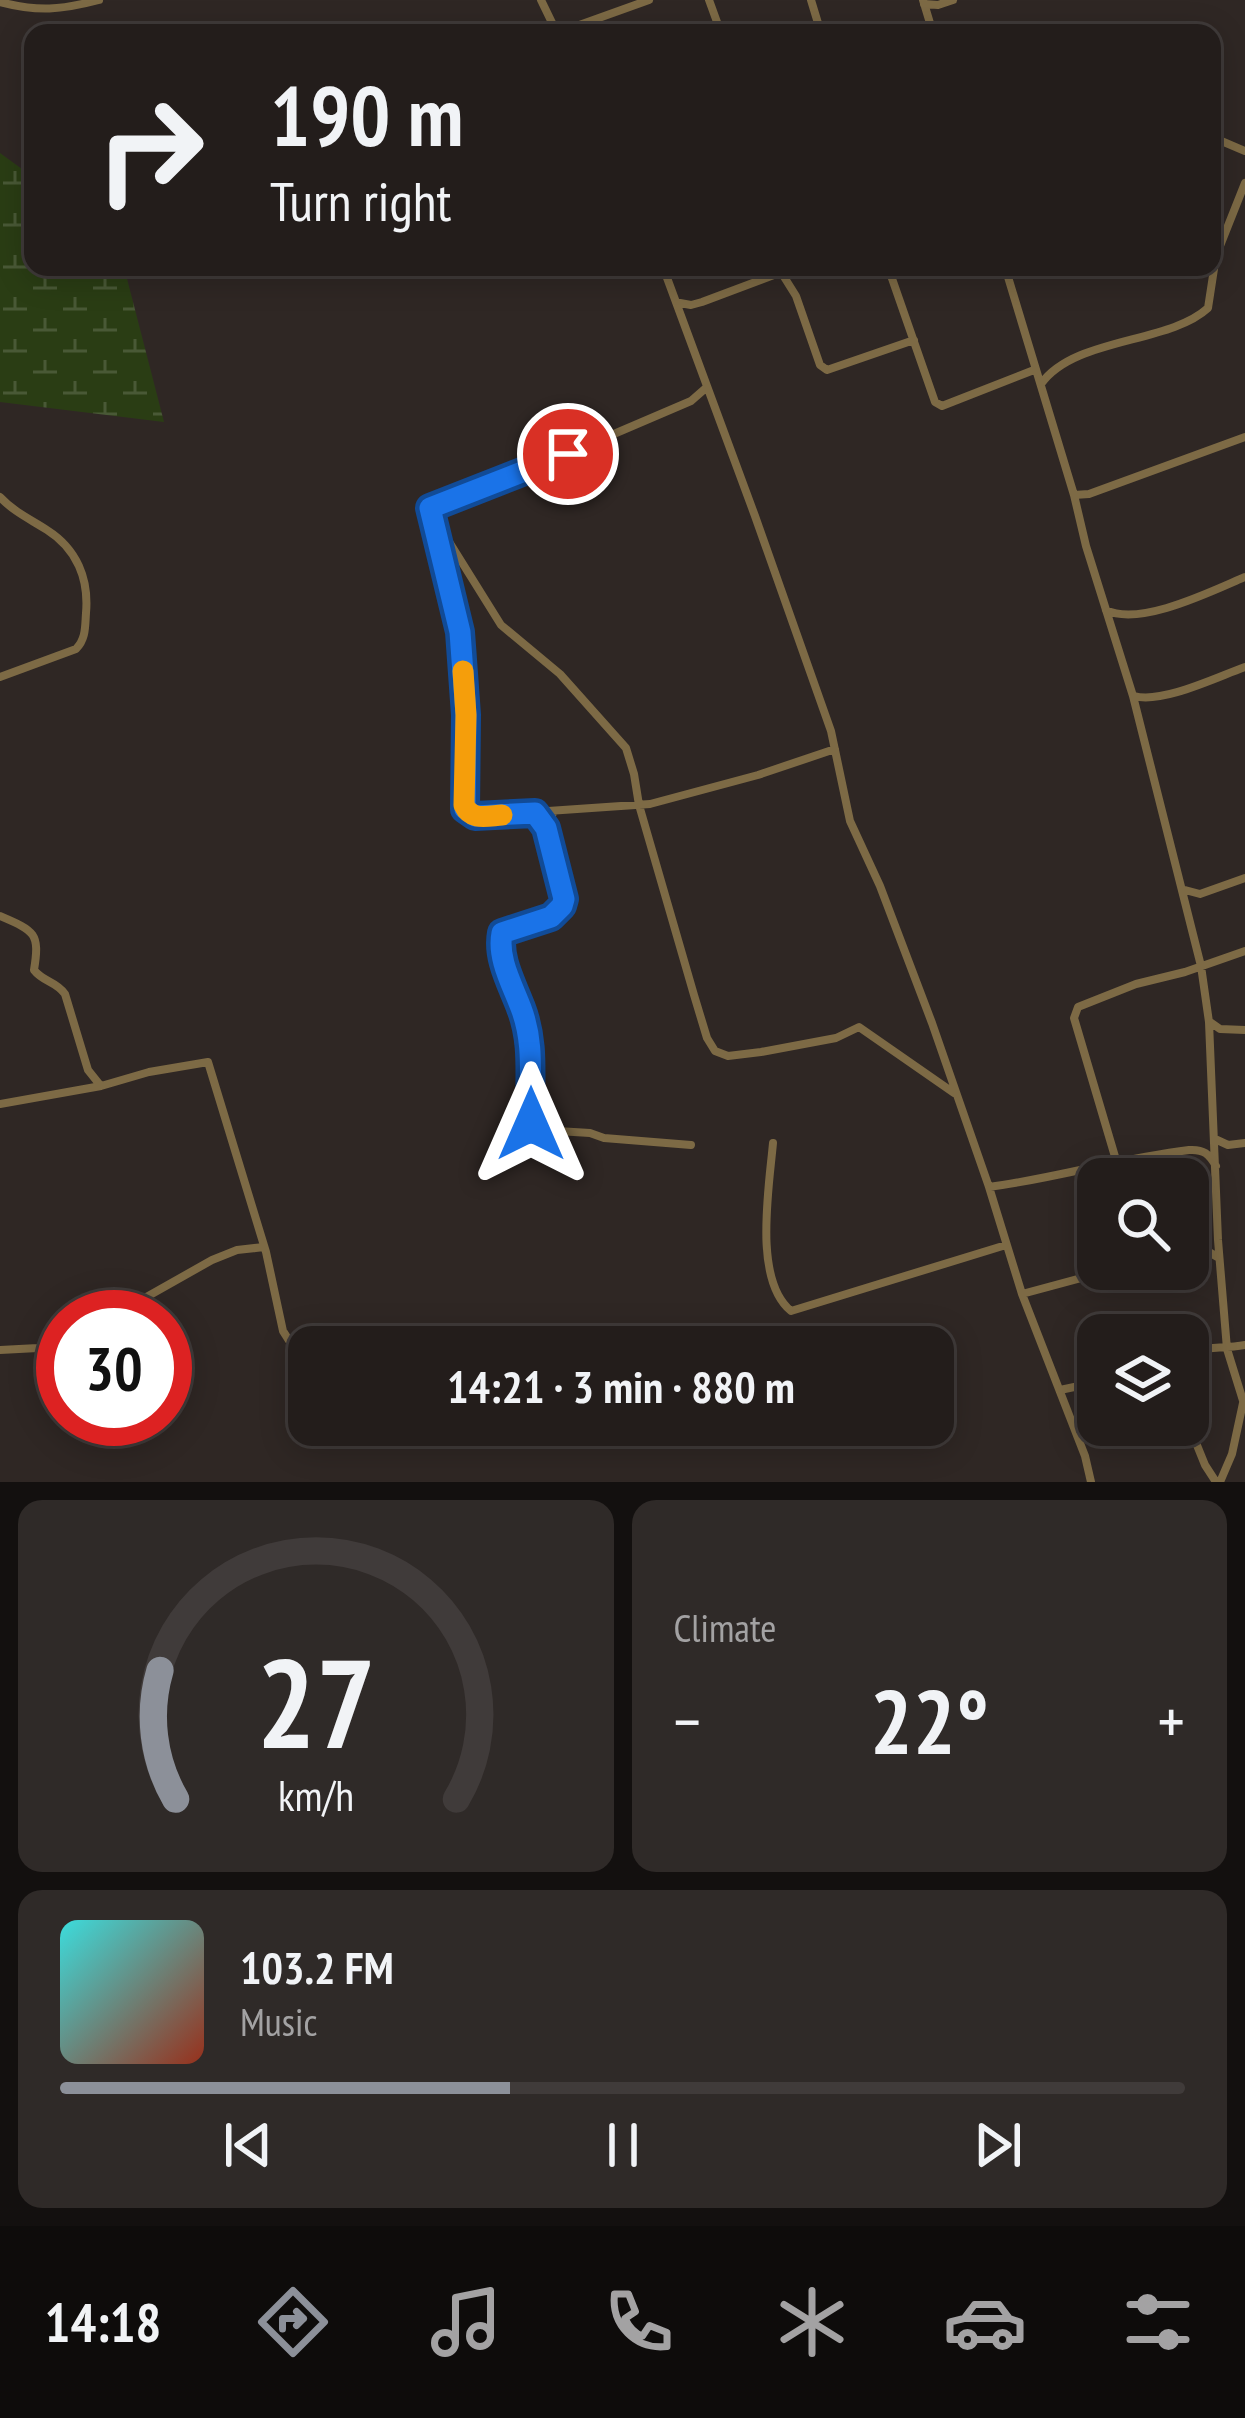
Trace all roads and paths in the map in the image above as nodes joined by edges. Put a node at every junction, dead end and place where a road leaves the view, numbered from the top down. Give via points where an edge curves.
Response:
1 (99, 0) edge
2 (649, 0) edge
3 (953, 0) edge
4 (0, 2) edge
5 (923, 2) edge
6 (582, 24) edge
7 (1245, 183) edge
8 (1221, 243) edge
9 (667, 276) edge
10 (770, 276) edge
11 (784, 276) edge
12 (891, 276) edge
13 (1007, 276) edge
14 (1213, 276) edge
15 (678, 302) junction
16 (691, 305) junction
17 (684, 319) junction
18 (914, 340) junction
19 (1034, 369) junction
20 (1049, 373) junction
21 (708, 386) junction
22 (1040, 386) junction
23 (1245, 437) edge
24 (1079, 495) junction
25 (0, 497) edge
26 (439, 503) junction
27 (1245, 577) edge
28 (1113, 618) junction
29 (1245, 667) edge
30 (0, 677) edge
31 (1133, 696) junction
32 (835, 749) junction
33 (635, 802) junction
34 (535, 813) junction
35 (553, 813) junction
36 (546, 828) junction
37 (1245, 878) edge
38 (1184, 889) junction
39 (1200, 894) junction
40 (1187, 910) junction
41 (0, 916) edge
42 (1245, 951) edge
43 (1201, 966) junction
44 (1209, 1022) junction
45 (1245, 1030) edge
46 (101, 1086) junction
47 (956, 1094) junction
48 (0, 1104) edge
49 (1215, 1138) junction
50 (1245, 1143) edge
51 (773, 1144) dead end
52 (691, 1145) dead end
53 (1199, 1149) junction
54 (1115, 1158) edge
55 (1131, 1158) edge
56 (1217, 1166) junction
57 (1077, 1169) edge
58 (991, 1193) junction
59 (1218, 1235) junction
60 (1209, 1244) edge
61 (1006, 1245) junction
62 (264, 1247) junction
63 (1209, 1252) edge
64 (1220, 1259) junction
65 (1077, 1279) edge
66 (162, 1290) edge
67 (1022, 1294) junction
68 (288, 1339) edge
69 (1245, 1346) edge
70 (36, 1348) edge
71 (1209, 1348) edge
72 (1227, 1349) junction
73 (0, 1350) edge
74 (1077, 1386) edge
75 (1060, 1390) junction
76 (1244, 1404) edge
77 (1200, 1446) edge
78 (1091, 1482) edge
79 (1218, 1482) edge

1 - 4 street via 43,10
2 - 6 street
3 - 5 street
7 - 8 street
9 - 15 street
10 - 16 street
11 - 18 street via 827,370
12 - 18 street
13 - 19 street
14 - 20 street via 1208,308
15 - 16 street
15 - 17 street
16 - 17 street
17 - 21 street
18 - 19 street via 942,406
19 - 20 street
19 - 22 street
20 - 22 street
21 - 26 street via 698,398
21 - 32 street
22 - 24 street
23 - 24 street
24 - 28 street via 1076,507
25 - 30 street via 69,549 88,592 76,649
26 - 33 street via 448,540 501,625 621,740
26 - 34 street via 431,518 464,676 465,809 475,816
27 - 28 street via 1169,609
28 - 31 street
29 - 31 street via 1146,699
31 - 38 street
32 - 33 street via 664,802
32 - 47 street via 850,821
33 - 35 street
33 - 47 street via 715,1051 761,1052 859,1027
34 - 35 street
34 - 36 street
35 - 36 street
36 - 52 street via 562,906 502,933 500,942 531,1043 531,1124
37 - 39 street
38 - 39 street
38 - 40 street
39 - 40 street
40 - 43 street
41 - 46 street via 37,939 34,970 59,985
42 - 43 street
43 - 44 street
43 - 54 street via 1075,1013
44 - 45 street
44 - 49 street
46 - 48 street
46 - 62 street via 208,1062
47 - 58 street
49 - 50 street
49 - 53 street
49 - 56 street
51 - 61 street via 768,1247 776,1292 791,1311
53 - 55 street
53 - 56 street
56 - 59 street
57 - 58 street
58 - 61 street
59 - 60 street
59 - 64 street
61 - 67 street
62 - 66 street via 212,1260
62 - 68 street
63 - 64 street
64 - 72 street
65 - 67 street
67 - 75 street
69 - 72 street
70 - 73 street
71 - 72 street
72 - 76 street
74 - 75 street
75 - 78 street
76 - 79 street
77 - 79 street

